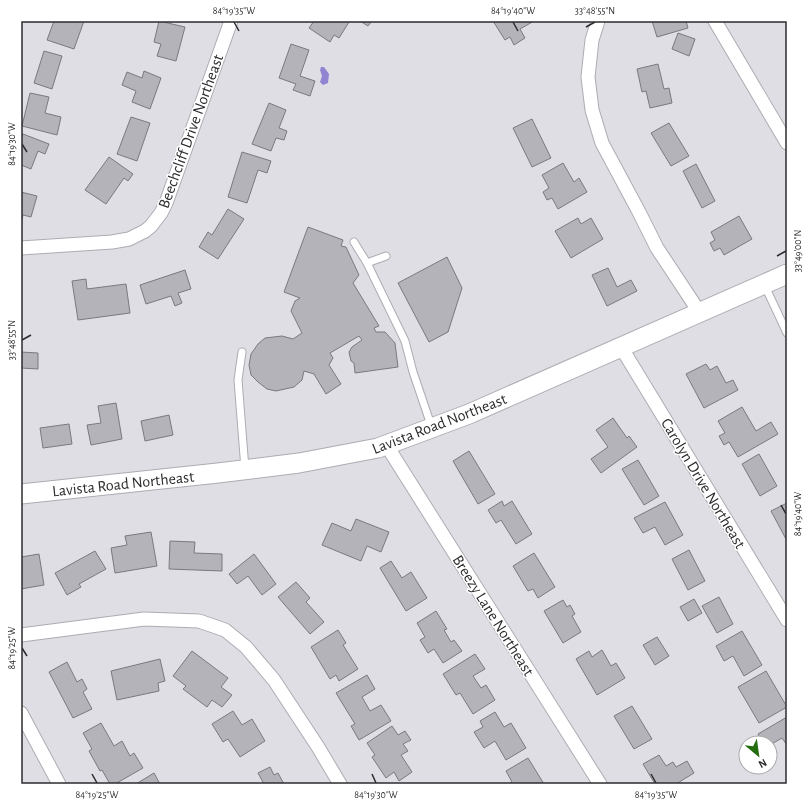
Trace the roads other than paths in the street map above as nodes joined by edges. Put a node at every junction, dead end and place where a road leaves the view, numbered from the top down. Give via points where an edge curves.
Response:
1 (231, 21) edge
2 (598, 21) edge
3 (715, 21) edge
4 (787, 143) edge
5 (354, 242) dead end
6 (21, 248) edge
7 (386, 256) dead end
8 (367, 263) junction
9 (787, 274) edge
10 (764, 284) junction
11 (700, 313) junction
12 (787, 333) edge
13 (621, 347) junction
14 (242, 352) dead end
15 (432, 428) junction
16 (388, 445) junction
17 (245, 469) junction
18 (21, 494) edge
19 (787, 620) edge
20 (21, 635) edge
21 (21, 713) edge
22 (59, 784) edge
23 (340, 784) edge
24 (600, 784) edge

1 - 6 street, Beechcliff Drive Northeast via 166,203 151,226 137,236 121,241
2 - 11 street via 592,40 588,77 592,110 602,143 657,248
3 - 4 street
5 - 8 lane
7 - 8 lane
8 - 15 lane via 405,341
9 - 10 main road, Lavista Road Northeast
10 - 11 main road, Lavista Road Northeast
10 - 12 lane
11 - 13 main road, Lavista Road Northeast
13 - 15 main road, Lavista Road Northeast
13 - 19 street, Carolyn Drive Northeast
14 - 17 lane via 238,380
15 - 16 main road, Lavista Road Northeast
16 - 17 main road, Lavista Road Northeast via 299,463
16 - 24 street, Breezy Lane Northeast
17 - 18 main road, Lavista Road Northeast
20 - 23 street via 144,619 199,621 224,630 246,647 274,680
21 - 22 street

